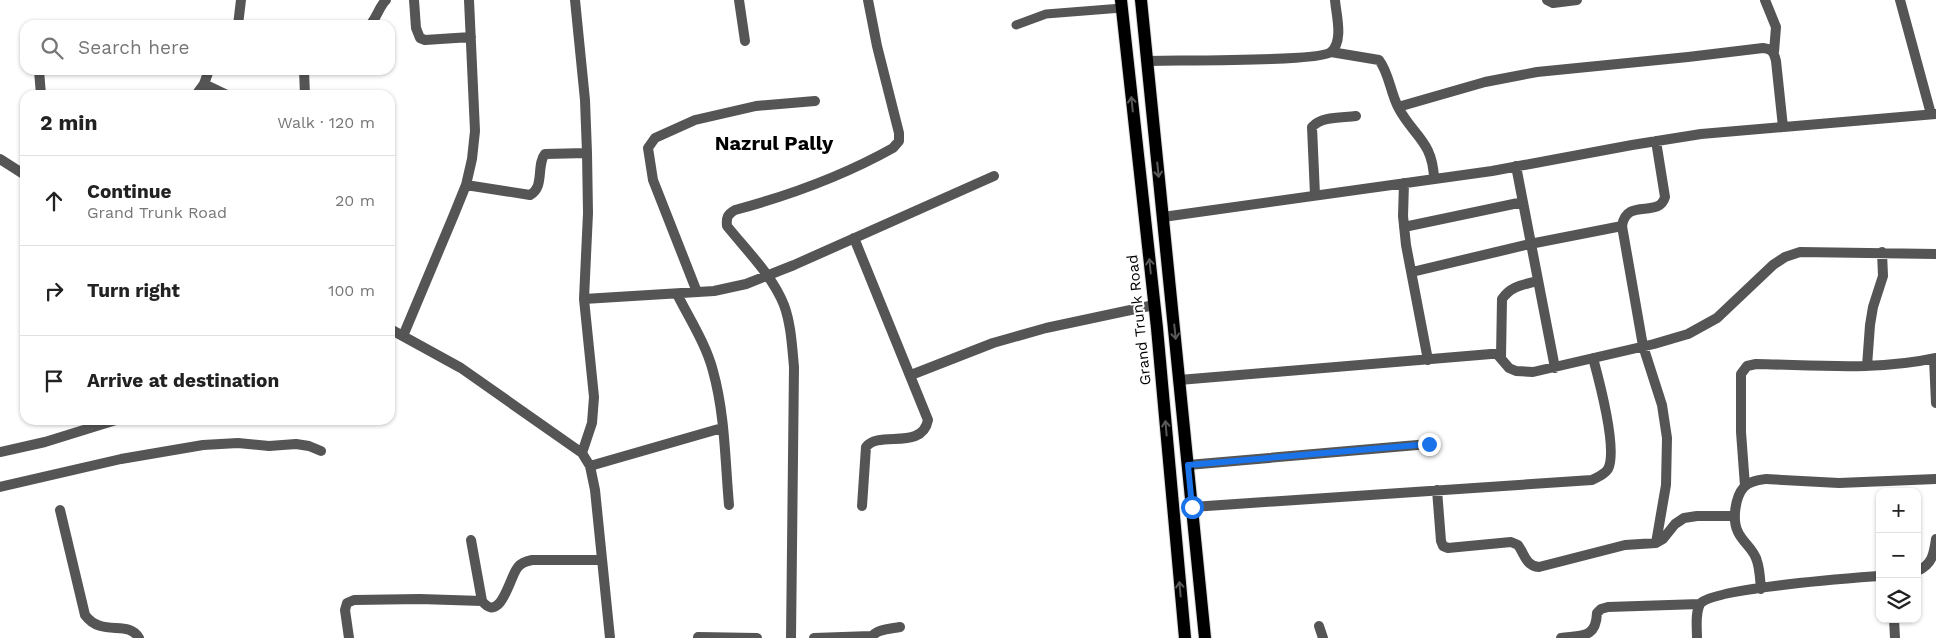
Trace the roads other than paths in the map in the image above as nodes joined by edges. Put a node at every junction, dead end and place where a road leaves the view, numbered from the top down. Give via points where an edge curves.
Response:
1 (241, 0) edge
2 (386, 0) edge
3 (414, 0) edge
4 (469, 0) edge
5 (575, 0) edge
6 (739, 0) edge
7 (868, 0) edge
8 (1141, 0) edge
9 (1335, 0) edge
10 (1547, 0) edge
11 (1577, 0) edge
12 (1765, 0) edge
13 (1904, 1) edge
14 (1121, 4) edge
15 (239, 20) edge
16 (374, 20) edge
17 (1016, 25) dead end
18 (471, 37) junction
19 (745, 41) dead end
20 (1331, 52) junction
21 (1774, 52) junction
22 (1147, 61) junction
23 (39, 75) edge
24 (207, 75) edge
25 (304, 75) edge
26 (204, 84) junction
27 (41, 90) edge
28 (200, 90) edge
29 (217, 90) edge
30 (305, 90) edge
31 (815, 102) dead end
32 (1398, 107) junction
33 (1933, 114) edge
34 (1356, 116) dead end
35 (1783, 127) junction
36 (1656, 141) junction
37 (588, 153) junction
38 (0, 159) edge
39 (1516, 166) junction
40 (20, 171) edge
41 (994, 176) dead end
42 (1434, 179) junction
43 (1404, 183) junction
44 (466, 184) junction
45 (1315, 195) junction
46 (1522, 202) junction
47 (1163, 217) junction
48 (1622, 226) junction
49 (1404, 227) junction
50 (854, 238) junction
51 (1530, 244) junction
52 (1882, 252) junction
53 (1936, 254) edge
54 (1412, 272) junction
55 (768, 276) junction
56 (1537, 281) junction
57 (697, 292) junction
58 (677, 294) junction
59 (584, 299) junction
60 (1154, 304) junction
61 (395, 332) edge
62 (403, 336) junction
63 (1643, 346) junction
64 (1501, 357) junction
65 (1593, 358) junction
66 (1935, 358) edge
67 (1428, 360) junction
68 (1867, 366) junction
69 (1555, 368) junction
70 (911, 375) junction
71 (1179, 380) junction
72 (1936, 404) edge
73 (100, 425) edge
74 (722, 428) junction
75 (1429, 444) dead end
76 (0, 452) edge
77 (321, 452) dead end
78 (582, 453) junction
79 (1188, 465) junction
80 (590, 466) junction
81 (1936, 479) edge
82 (1745, 486) junction
83 (0, 488) edge
84 (1436, 490) junction
85 (729, 505) dead end
86 (862, 506) dead end
87 (1192, 507) junction
88 (60, 510) dead end
89 (1735, 516) junction
90 (1936, 539) edge
91 (471, 540) dead end
92 (1656, 543) junction
93 (602, 560) junction
94 (1921, 569) edge
95 (1876, 576) edge
96 (1761, 589) junction
97 (482, 601) junction
98 (1700, 604) junction
99 (1894, 623) edge
100 (1319, 626) dead end
101 (900, 627) dead end
102 (698, 637) edge
103 (871, 637) edge
104 (139, 638) edge
105 (348, 638) edge
106 (610, 638) edge
107 (756, 638) edge
108 (791, 638) edge
109 (814, 638) edge
110 (1185, 638) edge
111 (1205, 638) edge
112 (1323, 638) edge
113 (1561, 638) edge
114 (1697, 638) edge
115 (1895, 638) edge

1 - 15 street
2 - 16 street
3 - 18 street via 420,38
4 - 18 street
5 - 37 street
6 - 19 street
7 - 55 street via 899,141 894,148 837,176 729,213 727,226
8 - 22 main road
9 - 20 street via 1338,26
10 - 11 street via 1553,3
12 - 21 street via 1776,27
13 - 33 street
14 - 17 lane via 1057,12
60 -> 14 main road, Grand Trunk Road
18 - 44 street via 475,131
20 - 22 street via 1323,56 1269,59
20 - 32 street via 1379,60
21 - 32 street via 1763,48 1536,72 1485,82
21 - 35 street
22 -> 47 main road
23 - 27 street
24 - 26 street
25 - 30 street
26 - 28 street
26 - 29 street
31 - 57 street via 756,106 695,120 655,138 648,148 653,180
32 - 42 street via 1430,152
33 - 35 street
34 - 45 street via 1316,122 1312,127
35 - 36 street
36 - 39 street
36 - 48 street via 1663,202 1656,207 1628,213 1623,217
37 - 44 street via 546,154 542,158 538,187 530,195
37 - 59 street
38 - 40 street
39 - 42 street
39 - 46 street
41 - 50 street
42 - 43 street
43 - 45 street
43 - 49 street
44 - 62 street
45 - 47 street
46 - 49 street
46 - 51 street
47 -> 71 main road
48 - 51 street
48 - 63 street
49 - 54 street
50 - 55 street
50 - 70 street
51 - 54 street
51 - 56 street
52 - 53 street
52 - 63 street via 1800,252 1785,257 1717,318 1688,334
52 - 68 street via 1883,276 1873,307
54 - 67 street
55 - 57 street via 722,289
55 - 108 street via 784,305 794,366
56 - 64 street via 1517,286 1502,299
56 - 69 street
57 - 58 street
58 - 59 street
58 - 74 street via 712,369
59 - 78 street via 594,397 592,423
60 - 70 street via 993,343
110 -> 60 main road, Grand Trunk Road
61 - 62 street
62 - 78 street via 461,368
63 - 65 street
63 - 92 street via 1662,405 1667,438 1666,485
64 - 67 street via 1491,354
64 - 69 street via 1509,368 1516,371
65 - 69 street
65 - 84 street via 1608,420 1610,455 1608,468 1602,476 1582,481
66 - 68 street
66 - 72 street
67 - 71 street
68 - 82 street via 1746,366 1741,374
70 - 86 street via 926,411 927,427 912,436 870,442 866,447
71 - 79 main road
73 - 76 street
74 - 80 street
74 - 85 street
75 - 79 street
77 - 83 street via 296,444 204,445 121,459
78 - 80 street
79 - 87 main road
80 - 93 street via 596,490
81 - 82 street via 1839,483 1766,479
82 - 89 street via 1739,496
84 - 87 street
84 - 92 street via 1441,541 1448,548 1511,542 1518,545 1527,562 1539,567 1625,545
87 - 111 main road
88 - 104 street via 85,615 99,628 129,630
89 - 92 street via 1684,518
89 - 96 street via 1736,530 1758,562
90 - 94 street via 1930,563
91 - 97 street
93 - 97 street via 524,562 517,568 498,605 486,606
93 - 106 street
95 - 96 street
96 - 98 street via 1722,594
97 - 105 street via 354,600 345,610
98 - 113 street via 1608,607 1597,614 1594,631
98 - 114 street
99 - 115 street
100 - 112 street
101 - 103 street via 880,631
102 - 107 street
103 - 109 street

